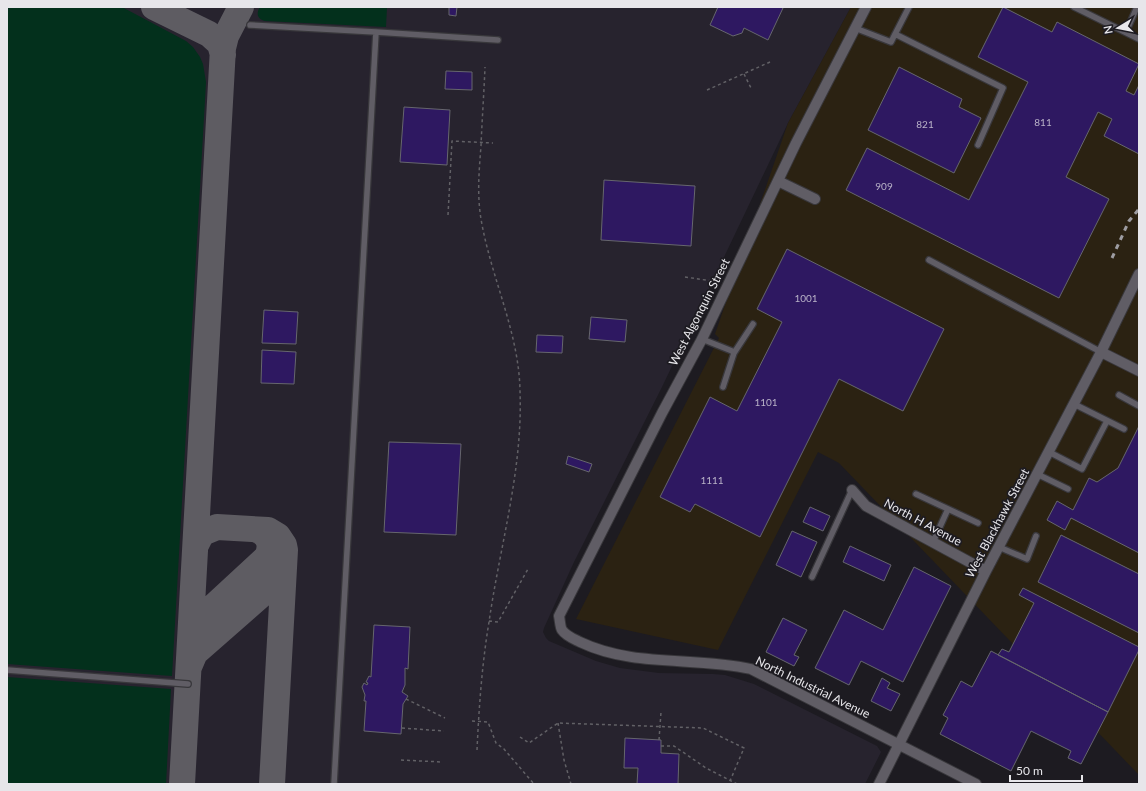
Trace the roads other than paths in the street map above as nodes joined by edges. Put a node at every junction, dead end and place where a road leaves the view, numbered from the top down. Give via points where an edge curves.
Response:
1 (866, 7) edge
2 (909, 7) edge
3 (1074, 7) edge
4 (1137, 7) edge
5 (250, 25) dead end
6 (855, 28) junction
7 (376, 32) junction
8 (1126, 32) junction
9 (895, 34) junction
10 (1139, 39) edge
11 (498, 40) dead end
12 (978, 145) dead end
13 (778, 181) junction
14 (815, 199) dead end
15 (929, 260) dead end
16 (1139, 274) edge
17 (753, 324) dead end
18 (702, 339) junction
19 (1101, 352) junction
20 (734, 354) junction
21 (1139, 372) edge
22 (723, 387) dead end
23 (1118, 395) dead end
24 (1074, 404) junction
25 (1139, 406) edge
26 (1107, 421) junction
27 (1124, 429) dead end
28 (1049, 452) junction
29 (1037, 474) junction
30 (1068, 489) dead end
31 (852, 490) joint
32 (916, 494) dead end
33 (948, 509) junction
34 (978, 523) dead end
35 (1036, 536) dead end
36 (932, 542) junction
37 (999, 547) junction
38 (986, 570) junction
39 (812, 577) dead end
40 (561, 629) joint
41 (7, 670) edge
42 (188, 684) dead end
43 (899, 744) junction
44 (334, 784) edge
45 (879, 784) edge
46 (976, 784) edge

1 - 6 street, West Algonquin Street
2 - 9 lane
3 - 8 lane
4 - 8 lane
5 - 7 lane
6 - 9 lane via 891,42
6 - 13 street, West Algonquin Street
7 - 11 lane
7 - 44 lane
8 - 10 lane
9 - 12 lane via 1003,88
13 - 14 street
13 - 18 street, West Algonquin Street
15 - 19 lane
16 - 19 street, West Blackhawk Street
17 - 20 lane
18 - 20 lane
18 - 40 street, West Algonquin Street via 559,616
19 - 21 street
19 - 24 street, West Blackhawk Street
20 - 22 lane
23 - 25 lane
24 - 26 lane
24 - 28 street, West Blackhawk Street
26 - 27 lane
26 - 28 lane via 1082,469
28 - 29 street, West Blackhawk Street
29 - 30 lane
29 - 37 street, West Blackhawk Street
31 - 36 street, North H Avenue via 866,506
31 - 39 lane
32 - 33 lane
33 - 34 lane
33 - 36 lane
35 - 37 lane via 1027,559
36 - 38 street, North H Avenue
37 - 38 street, West Blackhawk Street
38 - 43 street, West Blackhawk Street
40 - 43 street, North Industrial Avenue via 566,635 604,652 649,660 733,665 751,669
41 - 42 lane
43 - 45 street, West Blackhawk Street
43 - 46 street, North Industrial Avenue

